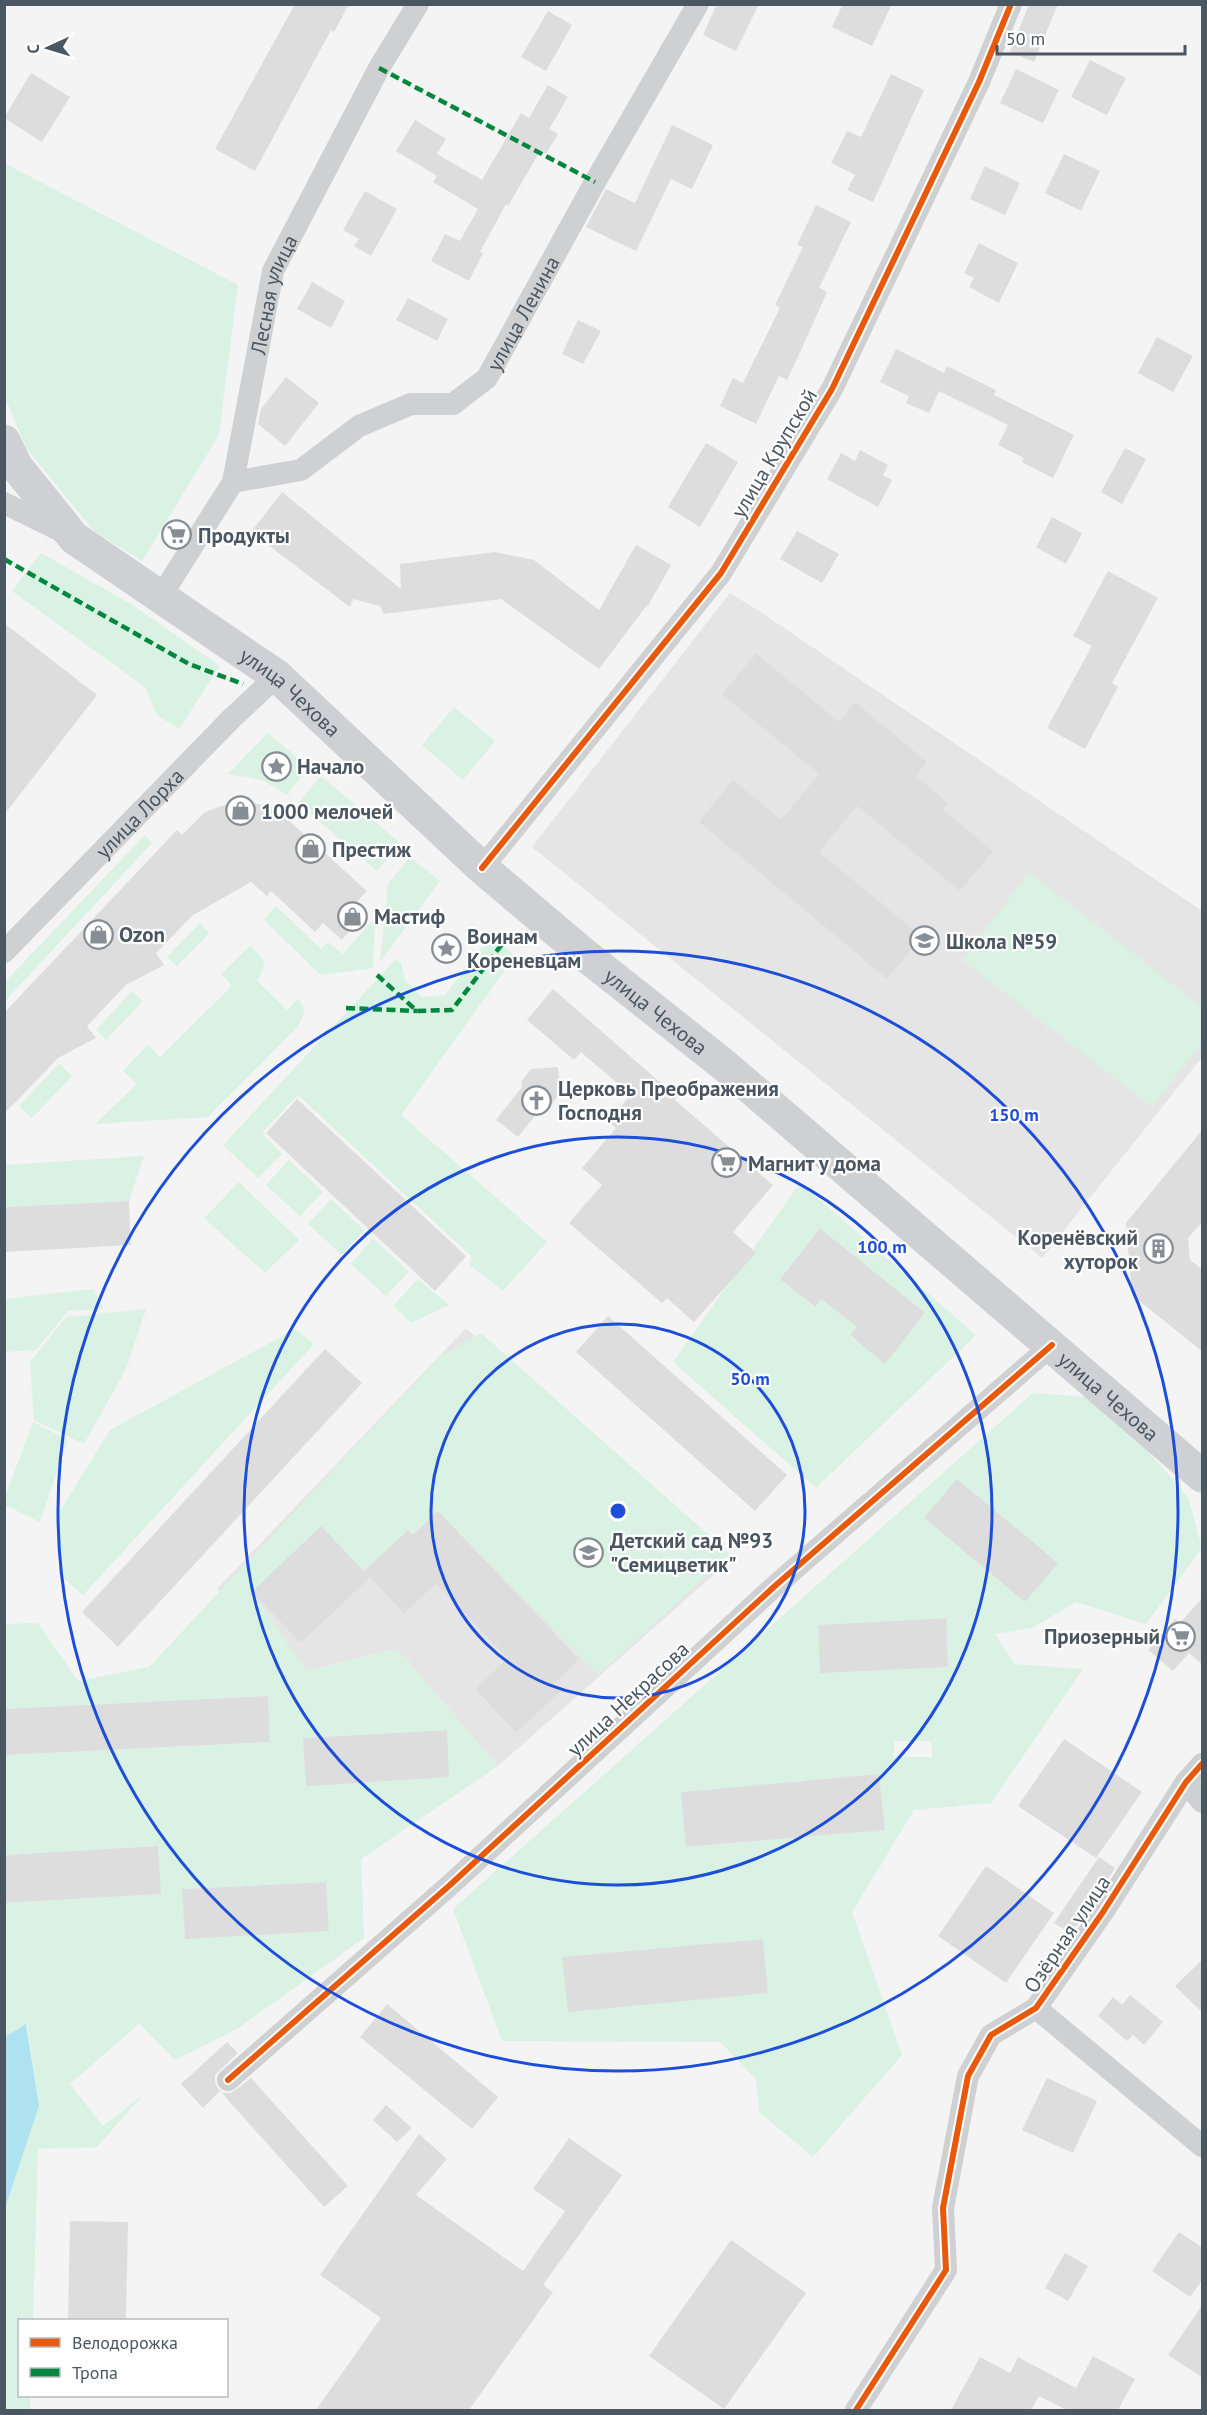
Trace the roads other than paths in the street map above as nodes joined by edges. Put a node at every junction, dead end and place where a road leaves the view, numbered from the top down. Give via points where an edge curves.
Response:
1 (418, 4) edge
2 (698, 4) edge
3 (1011, 4) edge
4 (8, 465) edge
5 (233, 482) junction
6 (4, 503) edge
7 (74, 538) junction
8 (161, 596) junction
9 (277, 676) junction
10 (482, 868) junction
11 (4, 952) edge
12 (1052, 1345) junction
13 (1203, 1476) edge
14 (1203, 1764) edge
15 (1186, 1782) junction
16 (1203, 1802) edge
17 (1036, 2008) junction
18 (228, 2080) dead end
19 (1203, 2146) edge
20 (856, 2410) edge

1 - 5 street, Лесная улица via 379,68 273,271
2 - 5 street, улица Ленина via 487,378 453,404 411,404 359,426 301,470
3 - 10 street, улица Крупской via 979,82 832,389 721,573
4 - 7 main road, улица Чехова
5 - 8 street, Лесная улица
6 - 7 street
7 - 8 main road, улица Чехова
8 - 9 main road, улица Чехова
9 - 10 main road, улица Чехова
9 - 11 street, улица Лорха
10 - 12 main road, улица Чехова via 724,1065
12 - 13 main road, улица Чехова
12 - 18 street, улица Некрасова via 776,1585 450,1885
14 - 15 street, Озёрная улица
15 - 16 street
15 - 17 street, Озёрная улица
17 - 19 street
17 - 20 street, Озёрная улица via 992,2035 968,2076 943,2208 946,2270

